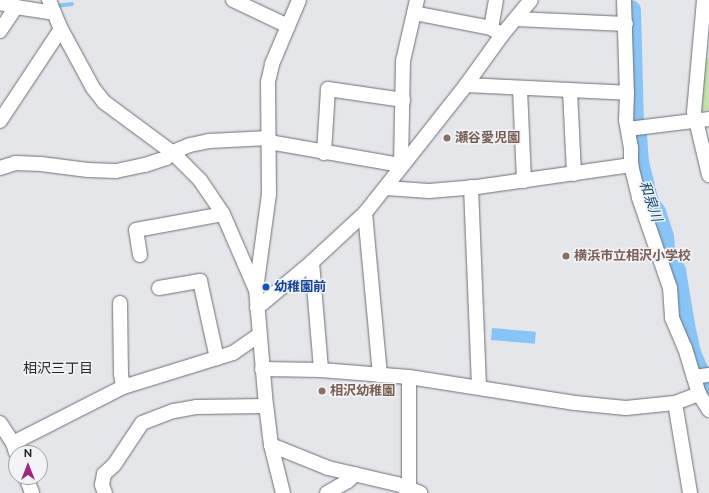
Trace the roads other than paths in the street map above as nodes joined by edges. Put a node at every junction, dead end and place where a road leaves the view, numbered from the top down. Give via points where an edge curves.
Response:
1 (233, 0) edge
2 (298, 0) edge
3 (496, 0) edge
4 (531, 0) edge
5 (624, 0) edge
6 (704, 0) edge
7 (0, 3) edge
8 (52, 6) edge
9 (415, 6) edge
10 (16, 7) junction
11 (516, 19) junction
12 (626, 24) junction
13 (288, 26) junction
14 (61, 29) junction
15 (0, 31) edge
16 (496, 31) junction
17 (704, 57) edge
18 (466, 85) junction
19 (520, 89) junction
20 (570, 91) junction
21 (627, 93) junction
22 (6, 100) edge
23 (402, 100) junction
24 (702, 120) edge
25 (0, 121) edge
26 (633, 128) junction
27 (269, 140) junction
28 (173, 153) junction
29 (324, 153) junction
30 (401, 165) junction
31 (631, 165) junction
32 (0, 168) edge
33 (574, 174) junction
34 (709, 175) edge
35 (524, 181) junction
36 (471, 187) junction
37 (386, 188) junction
38 (365, 213) junction
39 (223, 214) junction
40 (140, 255) dead end
41 (312, 262) junction
42 (159, 288) dead end
43 (256, 289) junction
44 (120, 303) dead end
45 (257, 308) junction
46 (259, 335) junction
47 (217, 358) junction
48 (262, 369) junction
49 (321, 370) junction
50 (380, 375) junction
51 (702, 376) edge
52 (409, 377) junction
53 (123, 387) junction
54 (479, 387) junction
55 (699, 394) junction
56 (675, 402) junction
57 (266, 406) junction
58 (709, 410) edge
59 (0, 423) edge
60 (12, 445) edge
61 (19, 445) edge
62 (271, 445) junction
63 (355, 474) junction
64 (406, 490) edge
65 (105, 493) edge
66 (283, 493) edge
67 (328, 493) edge
68 (420, 493) edge
69 (690, 493) edge

1 - 13 street
2 - 13 street
3 - 16 street
4 - 11 street
5 - 12 street
6 - 17 street
7 - 10 street
8 - 10 street
8 - 14 street
9 - 16 street
9 - 23 street via 403,61
10 - 15 street
11 - 12 street
11 - 16 street
12 - 21 street
13 - 27 street via 272,64 268,82
14 - 22 street
14 - 28 street via 93,88 104,102
16 - 18 street
17 - 24 street via 694,112
18 - 19 street
18 - 30 street
19 - 20 street
19 - 35 street
20 - 21 street
20 - 33 street
21 - 26 street via 626,120
22 - 25 street
23 - 29 street via 328,89
23 - 30 street
24 - 26 street
24 - 34 street
26 - 31 street
27 - 28 street via 209,141 190,145
27 - 29 street
27 - 43 street via 269,194
28 - 32 street via 145,165 116,171 15,163
28 - 39 street via 200,180
29 - 30 street
30 - 37 street
31 - 33 street
31 - 51 street via 639,198 670,288 672,318
33 - 35 street
35 - 36 street
36 - 37 street via 430,191
36 - 54 street
37 - 38 street
38 - 41 street
38 - 50 street
39 - 40 street via 136,230
39 - 43 street
41 - 45 street
41 - 49 street
42 - 47 street via 200,281
43 - 45 street
44 - 53 street
45 - 46 street
46 - 47 street via 233,353
46 - 48 street
47 - 53 street
48 - 49 street
48 - 57 street
49 - 50 street
50 - 52 street
51 - 55 street
52 - 54 street
52 - 64 street via 409,462
53 - 61 street
54 - 56 street via 626,408
55 - 56 street
55 - 58 street
56 - 69 street
57 - 62 street
57 - 65 street via 196,407 174,411 142,423 114,465 104,474 102,485
59 - 60 street
62 - 63 street via 328,468
62 - 66 street
63 - 64 street
63 - 67 street
64 - 68 street

